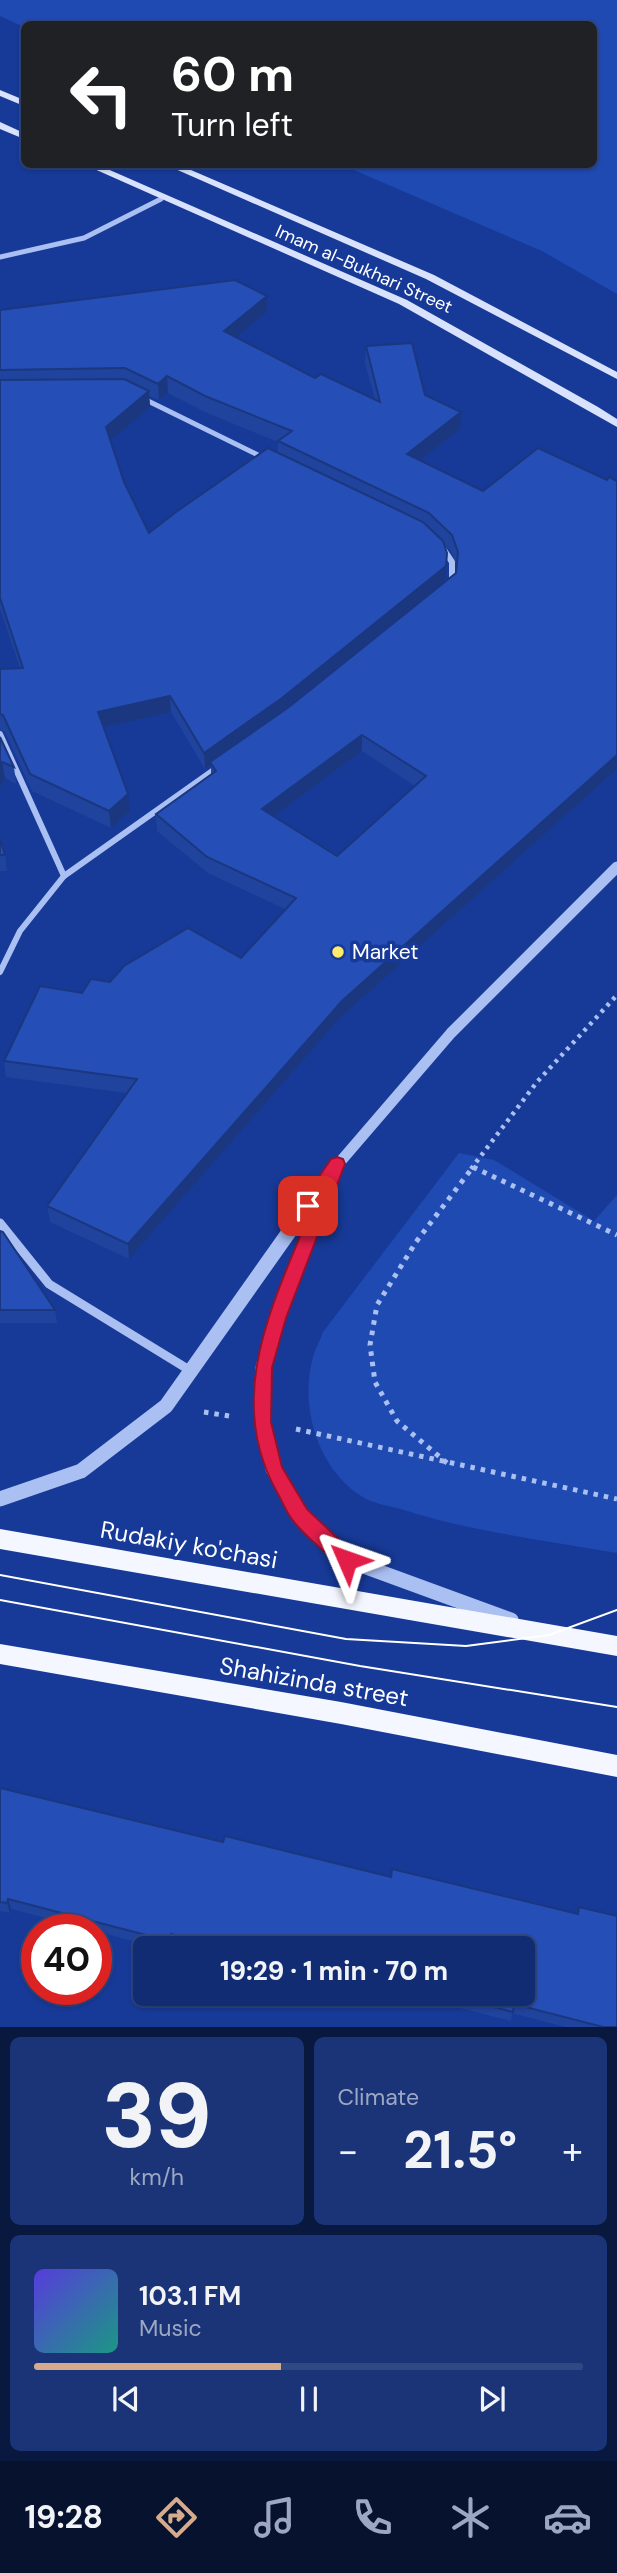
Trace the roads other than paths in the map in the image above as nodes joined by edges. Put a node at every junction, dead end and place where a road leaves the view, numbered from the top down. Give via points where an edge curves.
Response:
1 (0, 93) edge
2 (21, 102) edge
3 (0, 125) edge
4 (21, 135) edge
5 (95, 168) edge
6 (178, 168) edge
7 (161, 199) junction
8 (0, 257) edge
9 (617, 376) edge
10 (137, 396) edge
11 (617, 424) edge
12 (268, 460) edge
13 (439, 542) edge
14 (441, 594) edge
15 (0, 734) edge
16 (231, 758) edge
17 (617, 867) edge
18 (64, 876) junction
19 (0, 972) edge
20 (337, 1164) junction
21 (0, 1223) edge
22 (191, 1371) junction
23 (0, 1499) edge
24 (0, 1539) edge
25 (549, 1634) junction
26 (617, 1646) edge
27 (0, 1654) edge
28 (617, 1766) edge

1 - 2 main road
3 - 4 main road
5 - 7 main road, Imam al-Bukhari Street
6 - 9 main road, Imam al-Bukhari Street via 430,277
7 - 8 street via 84,238
7 - 11 main road, Imam al-Bukhari Street via 403,302
10 - 12 street
13 - 14 street via 455,568 451,585
15 - 18 street
16 - 18 street
17 - 20 street via 451,1033
18 - 19 street via 20,931
20 - 22 street
20 - 25 street via 277,1318 263,1368 262,1422 274,1469 300,1515 347,1560
21 - 22 street via 49,1284
22 - 23 street via 166,1406 80,1471
24 - 25 main road, Rudakiy ko'chasi
25 - 26 main road, Rudakiy ko'chasi
27 - 28 main road, Shahizinda street

